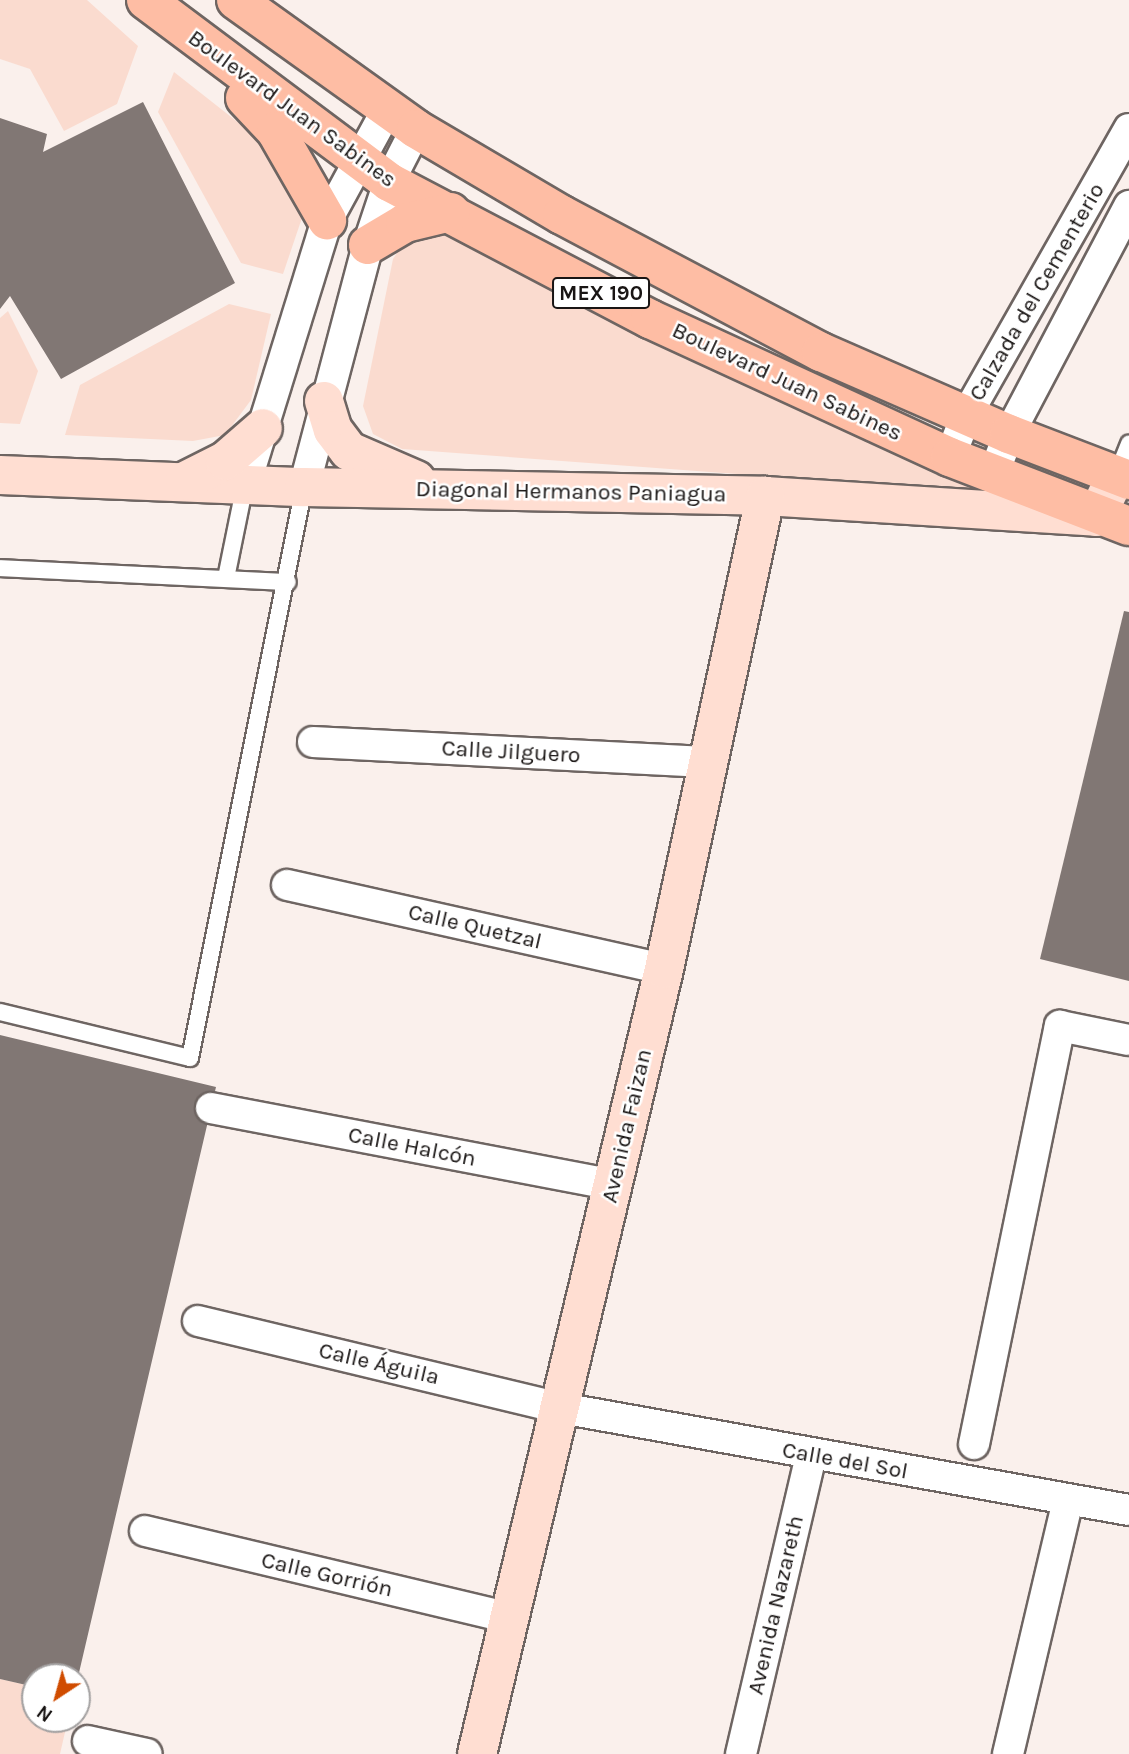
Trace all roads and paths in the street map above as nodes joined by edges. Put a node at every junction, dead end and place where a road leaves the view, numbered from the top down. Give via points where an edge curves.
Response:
1 (146, 0) edge
2 (236, 0) edge
3 (179, 28) junction
4 (401, 120) junction
5 (1129, 129) edge
6 (356, 161) junction
7 (389, 182) junction
8 (1129, 206) edge
9 (451, 212) junction
10 (327, 220) junction
11 (1066, 243) junction
12 (368, 245) junction
13 (1118, 247) edge
14 (324, 401) junction
15 (966, 416) junction
16 (263, 428) junction
17 (1009, 435) junction
18 (950, 457) junction
19 (1125, 466) edge
20 (0, 475) edge
21 (993, 475) junction
22 (185, 481) junction
23 (245, 485) junction
24 (304, 487) junction
25 (441, 490) junction
26 (765, 496) junction
27 (1115, 526) edge
28 (0, 568) edge
29 (226, 578) junction
30 (288, 582) junction
31 (313, 742) dead end
32 (710, 762) junction
33 (287, 885) dead end
34 (664, 970) junction
35 (0, 1012) edge
36 (1129, 1040) edge
37 (211, 1108) dead end
38 (614, 1185) junction
39 (198, 1321) dead end
40 (561, 1408) junction
41 (974, 1444) dead end
42 (811, 1455) junction
43 (1068, 1500) junction
44 (1129, 1510) edge
45 (145, 1531) dead end
46 (509, 1618) junction
47 (88, 1741) dead end
48 (147, 1754) edge
49 (477, 1754) edge
50 (741, 1754) edge
51 (1008, 1754) edge

1 - 3 main road, Boulevard Juan Sabines / MEX 190
2 - 4 main road, Boulevard Juan Sabines / MEX 190
3 - 6 main road, Boulevard Juan Sabines / MEX 190
3 - 10 main road via 276,131
4 - 6 street
4 - 7 street
4 - 15 main road, Boulevard Juan Sabines / MEX 190 via 562,215 821,352
5 - 11 street, Calzada del Cementerio
6 - 7 main road, Boulevard Juan Sabines / MEX 190
6 - 10 street
7 - 9 main road, Boulevard Juan Sabines / MEX 190
7 - 12 street
8 - 13 street, Calzada del Cementerio
9 - 12 main road via 405,223
9 - 18 main road, Boulevard Juan Sabines / MEX 190 via 650,319
10 - 16 street
11 - 13 street
11 - 15 street, Calzada del Cementerio
12 - 14 street
13 - 17 street, Calzada del Cementerio
14 - 24 street
14 - 25 main road via 333,430 349,451
15 - 17 main road, Boulevard Juan Sabines / MEX 190
15 - 18 street, Calzada del Cementerio
16 - 22 main road via 226,461
16 - 23 street
17 - 19 main road, Boulevard Juan Sabines / MEX 190
17 - 21 street, Calzada del Cementerio
18 - 21 main road, Boulevard Juan Sabines / MEX 190
19 - 27 main road
20 - 22 main road, Diagonal Hermanos Paniagua
21 - 27 main road, Boulevard Juan Sabines / MEX 190
22 - 23 main road, Diagonal Hermanos Paniagua
23 - 24 main road, Diagonal Hermanos Paniagua
23 - 29 lane
24 - 25 main road, Diagonal Hermanos Paniagua
24 - 30 lane
25 - 26 main road, Diagonal Hermanos Paniagua
26 - 27 main road, Diagonal Hermanos Paniagua
26 - 32 main road, Avenida Faizan
28 - 29 lane
29 - 30 lane
30 - 35 lane via 190,1058
31 - 32 street, Calle Jilguero
32 - 34 main road, Avenida Faizan
33 - 34 street, Calle Quetzal
34 - 38 main road, Avenida Faizan
36 - 41 street via 1060,1026
37 - 38 street, Calle Halcón
38 - 40 main road, Avenida Faizan
39 - 40 street, Calle Águila
40 - 42 street, Calle del Sol
40 - 46 main road, Avenida Faizan
42 - 43 street, Calle del Sol
42 - 50 street, Avenida Nazareth
43 - 44 street, Calle del Sol
43 - 51 street
45 - 46 street, Calle Gorrión
46 - 49 main road, Avenida Faizan
47 - 48 street

